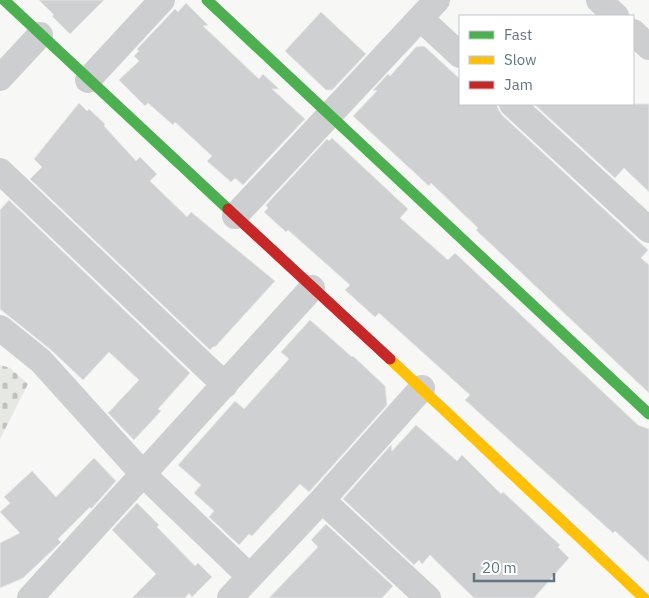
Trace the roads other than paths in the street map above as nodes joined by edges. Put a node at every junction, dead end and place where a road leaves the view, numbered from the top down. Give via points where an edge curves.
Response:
1 (4, 0) edge
2 (162, 0) edge
3 (208, 0) edge
4 (599, 0) edge
5 (429, 9) edge
6 (615, 15) edge
7 (634, 33) edge
8 (40, 35) junction
9 (649, 47) edge
10 (459, 54) edge
11 (0, 78) edge
12 (88, 80) junction
13 (513, 105) edge
14 (331, 115) junction
15 (0, 171) edge
16 (235, 216) junction
17 (649, 230) edge
18 (312, 288) junction
19 (0, 328) edge
20 (225, 385) junction
21 (422, 388) junction
22 (649, 414) edge
23 (143, 474) junction
24 (322, 500) junction
25 (250, 577) junction
26 (30, 598) edge
27 (230, 598) edge
28 (428, 598) edge
29 (644, 598) edge

1 - 8 street
2 - 12 street
3 - 14 street
4 - 6 street
5 - 10 street
5 - 14 street
7 - 9 street
8 - 11 street
8 - 12 street
12 - 16 street
13 - 17 street
14 - 16 street
14 - 22 street
15 - 20 street
16 - 18 street
18 - 20 street
18 - 21 street
19 - 23 street via 40,362
20 - 23 street
21 - 24 street
21 - 29 street
23 - 25 street
23 - 26 street
24 - 25 street
24 - 28 street
25 - 27 street

